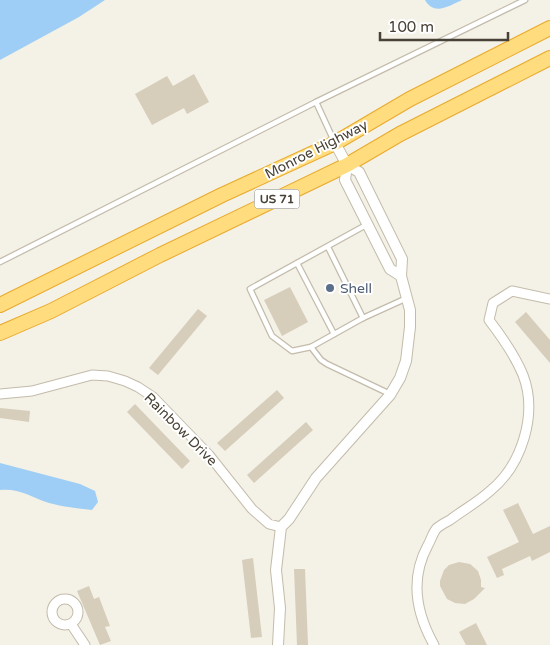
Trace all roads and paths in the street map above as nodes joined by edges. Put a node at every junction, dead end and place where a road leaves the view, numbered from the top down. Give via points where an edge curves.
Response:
1 (525, 0) edge
2 (550, 28) edge
3 (550, 58) edge
4 (316, 102) junction
5 (335, 142) junction
6 (347, 165) junction
7 (368, 224) junction
8 (328, 247) junction
9 (0, 262) edge
10 (297, 263) junction
11 (336, 264) junction
12 (331, 268) dead end
13 (342, 276) junction
14 (401, 276) junction
15 (313, 277) dead end
16 (336, 278) dead end
17 (307, 281) junction
18 (347, 287) junction
19 (318, 288) dead end
20 (342, 290) dead end
21 (312, 292) junction
22 (353, 298) junction
23 (407, 298) junction
24 (550, 299) edge
25 (324, 300) dead end
26 (347, 301) dead end
27 (318, 304) junction
28 (0, 305) edge
29 (329, 311) dead end
30 (324, 314) junction
31 (363, 318) junction
32 (0, 333) edge
33 (334, 334) junction
34 (310, 347) junction
35 (0, 394) edge
36 (390, 395) junction
37 (281, 527) junction
38 (71, 624) dead end
39 (85, 645) edge
40 (278, 645) edge
41 (434, 645) edge

1 - 4 lane
2 - 5 highway, Monroe Highway / US 71 via 410,99
3 - 6 highway, Monroe Highway / US 71 via 400,134
4 - 5 lane
4 - 9 lane
5 - 6 street
5 - 28 highway, Monroe Highway / US 71
6 - 7 street via 345,180
6 - 14 street via 359,172 364,180 402,259
6 - 32 highway, Monroe Highway / US 71
7 - 8 lane
7 - 14 street via 390,269
8 - 10 lane
8 - 11 lane
10 - 17 lane
10 - 34 lane via 250,289 272,336 292,351
11 - 12 lane
11 - 13 lane
13 - 16 lane
13 - 18 lane
14 - 23 street
15 - 17 lane
17 - 21 lane
18 - 20 lane
18 - 22 lane
19 - 21 lane
21 - 27 lane
22 - 26 lane
22 - 31 lane
23 - 31 lane
23 - 36 street via 409,346 400,378
24 - 41 street via 512,291 493,302 489,320 507,344 523,376 530,409 523,442 508,473 490,491 437,528 423,554 416,582 418,608
25 - 27 lane
27 - 30 lane
29 - 30 lane
30 - 33 lane
31 - 33 lane
33 - 34 lane
34 - 36 lane via 327,364
35 - 37 street, Rainbow Drive via 32,391 92,375 108,376 138,387 209,454 252,509 269,524
36 - 37 street via 316,478
37 - 40 street via 276,570 280,608
38 - 39 street

